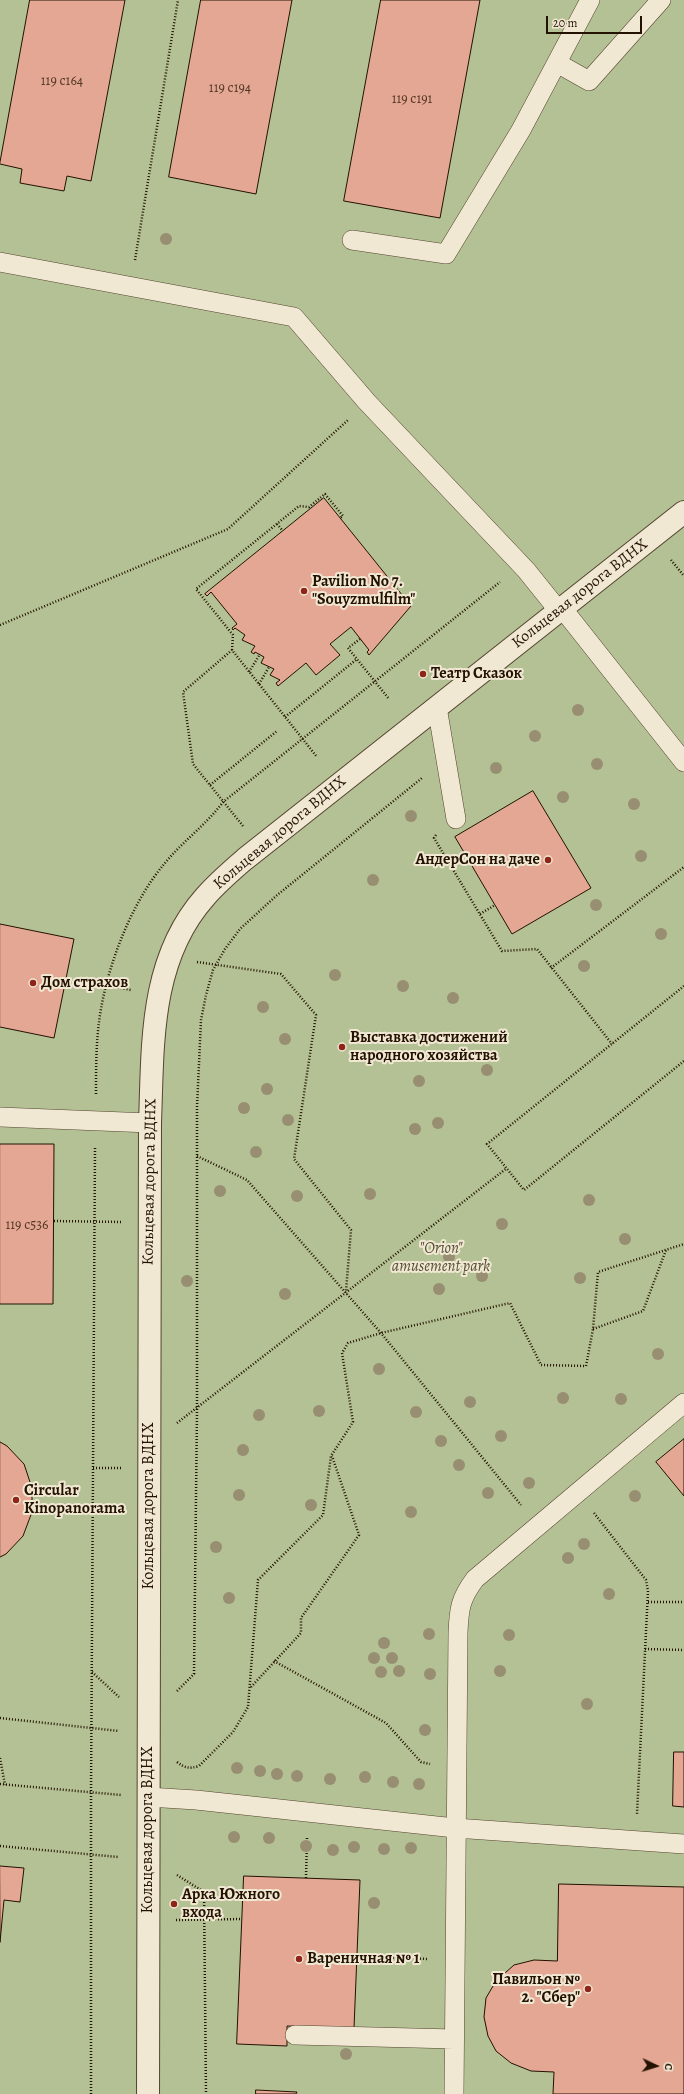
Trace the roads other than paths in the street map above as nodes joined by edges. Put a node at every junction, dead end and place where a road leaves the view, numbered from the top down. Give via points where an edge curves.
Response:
1 (590, 0) edge
2 (660, 0) edge
3 (557, 63) junction
4 (352, 240) dead end
5 (0, 262) edge
6 (684, 512) edge
7 (560, 609) junction
8 (437, 707) junction
9 (684, 762) edge
10 (456, 819) road end
11 (0, 1117) edge
12 (150, 1124) junction
13 (684, 1403) edge
14 (148, 1796) junction
15 (455, 1828) junction
16 (684, 1844) edge
17 (295, 2035) dead end
18 (454, 2039) junction
19 (148, 2094) edge
20 (454, 2094) edge

1 - 3 lane
2 - 3 lane via 589,81
3 - 4 lane via 521,130 446,254
5 - 7 lane via 294,317 367,402
6 - 7 street, Кольцевая дорога ВДНХ
7 - 8 street, Кольцевая дорога ВДНХ
7 - 9 lane
8 - 10 lane
8 - 12 street, Кольцевая дорога ВДНХ via 223,878 204,898 186,924 171,953 160,984 155,1014
11 - 12 lane
12 - 14 street, Кольцевая дорога ВДНХ
13 - 15 lane via 475,1579 464,1594 459,1613 458,1633
14 - 15 lane
14 - 19 street, Кольцевая дорога ВДНХ
15 - 16 lane
15 - 18 lane
17 - 18 lane
18 - 20 lane

